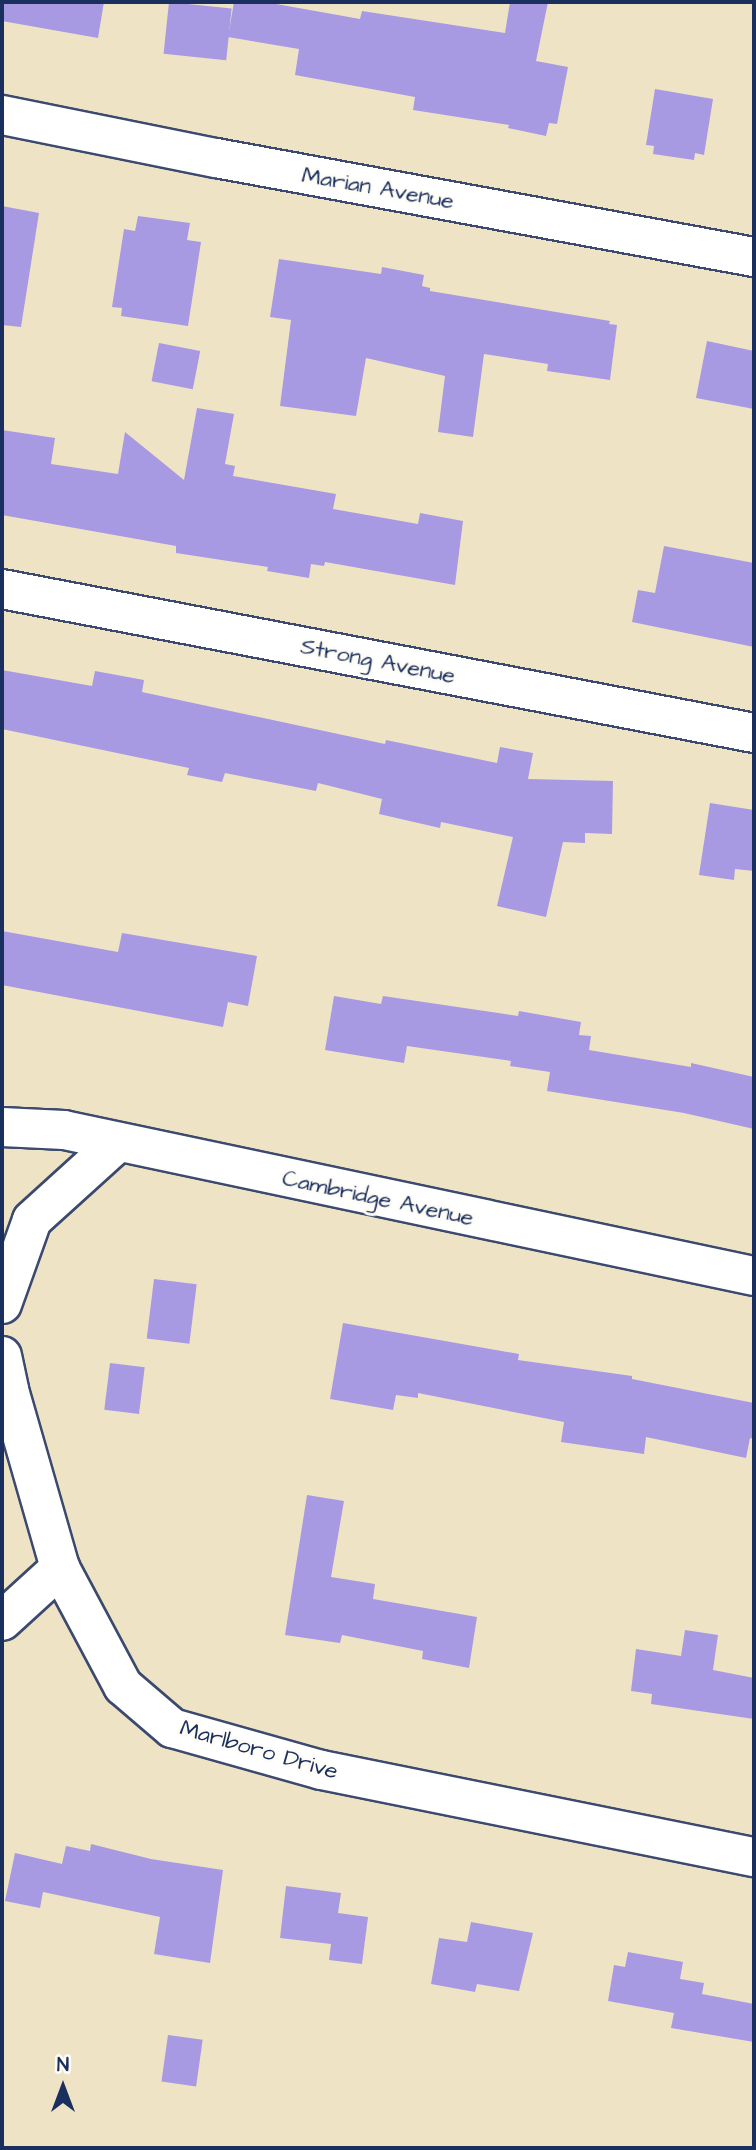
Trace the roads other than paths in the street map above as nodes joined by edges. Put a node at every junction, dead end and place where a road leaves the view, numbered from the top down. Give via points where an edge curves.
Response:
1 (2, 115) edge
2 (754, 257) edge
3 (2, 589) edge
4 (754, 733) edge
5 (2, 1127) edge
6 (118, 1142) junction
7 (754, 1276) edge
8 (2, 1304) edge
9 (2, 1356) edge
10 (60, 1568) junction
11 (2, 1621) edge
12 (754, 1857) edge

1 - 2 street, Marian Avenue
3 - 4 street, Strong Avenue
5 - 6 street, Cambridge Avenue via 64,1130
6 - 7 street, Cambridge Avenue
6 - 8 street via 32,1220
9 - 10 street, Marlboro Drive
10 - 11 street
10 - 12 street, Marlboro Drive via 123,1686 173,1728 320,1770

